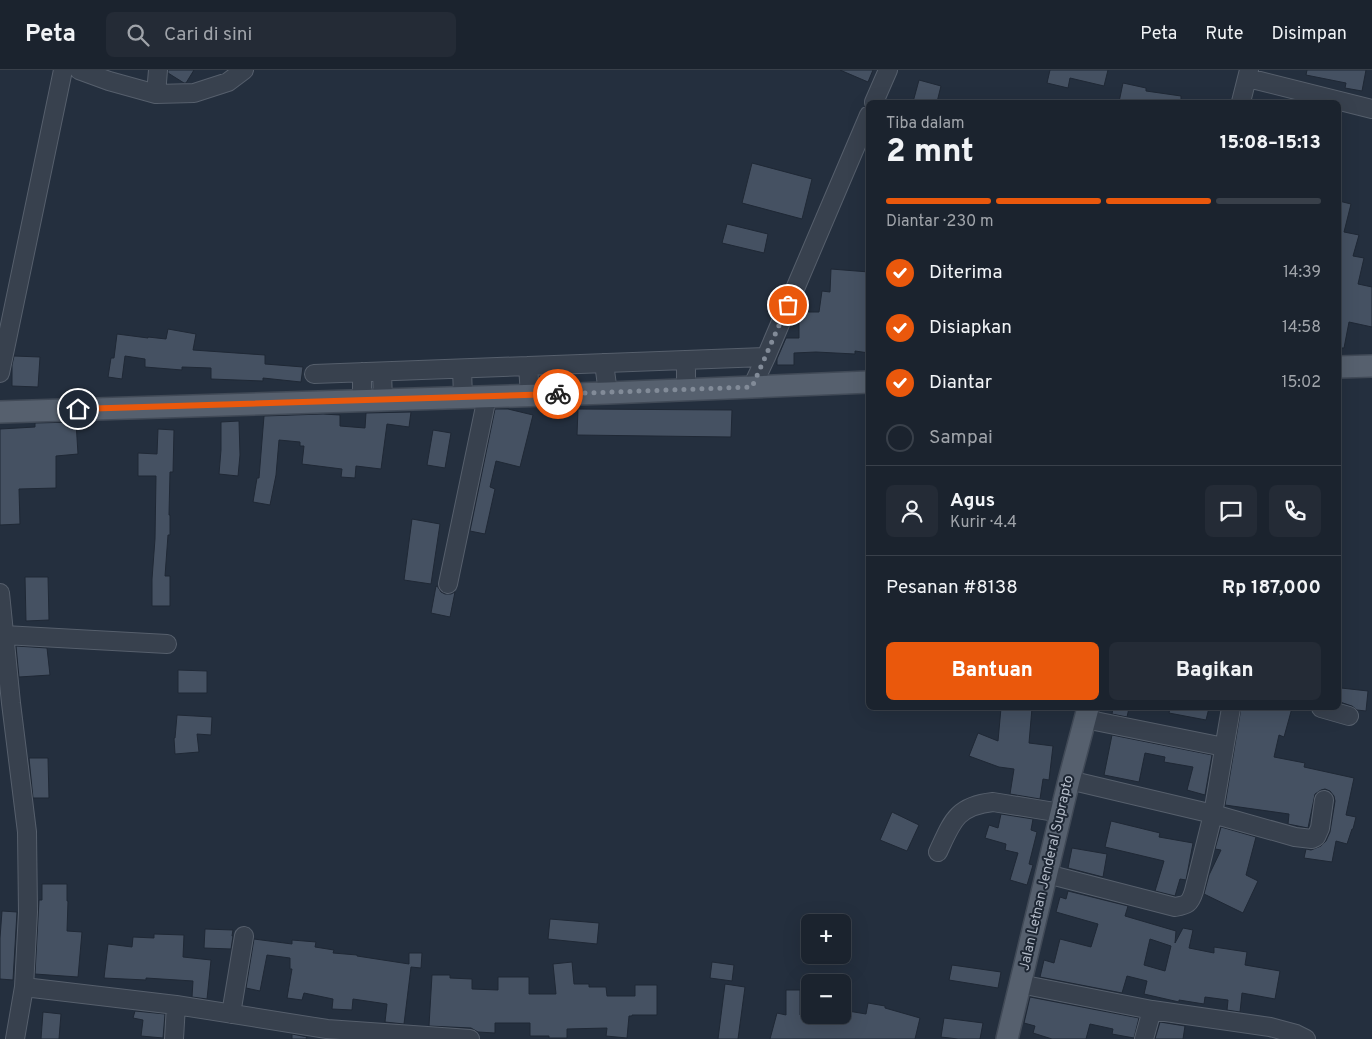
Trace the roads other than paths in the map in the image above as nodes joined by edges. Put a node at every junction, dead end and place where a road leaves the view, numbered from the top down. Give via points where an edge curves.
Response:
1 (63, 70) edge
2 (79, 70) edge
3 (158, 70) edge
4 (244, 70) edge
5 (888, 70) edge
6 (1248, 74) edge
7 (156, 94) junction
8 (875, 100) edge
9 (1242, 100) edge
10 (1340, 100) edge
11 (1341, 100) edge
12 (1372, 109) edge
13 (866, 122) edge
14 (766, 357) junction
15 (686, 360) junction
16 (604, 363) junction
17 (528, 366) junction
18 (1372, 366) edge
19 (1341, 367) edge
20 (462, 369) junction
21 (0, 372) edge
22 (362, 372) junction
23 (382, 372) junction
24 (314, 374) dead end
25 (334, 374) junction
26 (866, 382) edge
27 (752, 387) junction
28 (686, 390) junction
29 (608, 393) junction
30 (530, 395) junction
31 (463, 397) junction
32 (487, 397) junction
33 (373, 400) junction
34 (333, 401) junction
35 (0, 412) edge
36 (448, 584) dead end
37 (0, 593) edge
38 (4, 635) junction
39 (168, 644) dead end
40 (1231, 710) edge
41 (1328, 710) edge
42 (1086, 713) edge
43 (1349, 716) dead end
44 (1224, 747) junction
45 (1069, 780) junction
46 (1324, 800) dead end
47 (1061, 813) junction
48 (1213, 814) junction
49 (938, 852) dead end
50 (1047, 874) junction
51 (244, 936) dead end
52 (1020, 984) junction
53 (24, 987) junction
54 (176, 1005) junction
55 (1152, 1010) junction
56 (231, 1014) junction
57 (423, 1037) edge
58 (15, 1039) edge
59 (174, 1039) edge
60 (470, 1039) edge
61 (1007, 1039) edge
62 (1144, 1039) edge
63 (1306, 1039) edge

1 - 21 street
2 - 7 street
3 - 7 street
4 - 7 street via 228,82 194,94
5 - 8 street
6 - 9 street
6 - 10 street
11 - 12 street
13 - 14 street
14 - 15 street
14 - 27 street
15 - 16 street
15 - 28 street
16 - 17 street
16 - 29 street
17 - 20 street
17 - 30 street
18 - 19 main road
20 - 23 street
20 - 31 street
22 - 23 street
22 - 25 street
22 - 33 street
23 - 33 street
24 - 25 street
25 - 34 street
26 - 27 main road
27 - 28 main road
28 - 29 main road
29 - 30 main road
30 - 32 main road
31 - 32 main road
31 - 33 main road
32 - 36 street
33 - 34 main road
34 - 35 main road
37 - 38 street
38 - 39 street
38 - 53 street via 27,832 28,912
40 - 44 street
41 - 43 street
42 - 44 street
42 - 45 main road, Jalan Letnan Jenderal Suprapto
44 - 48 street
45 - 47 main road, Jalan Letnan Jenderal Suprapto
45 - 48 street
46 - 48 street via 1318,834 1312,839
47 - 49 street via 984,803 959,814
47 - 50 main road, Jalan Letnan Jenderal Suprapto
48 - 50 street via 1192,899 1186,905 1174,907
50 - 52 main road, Jalan Letnan Jenderal Suprapto
51 - 56 street
52 - 55 street
52 - 61 main road, Jalan Letnan Jenderal Suprapto
53 - 54 street
53 - 58 street
54 - 56 street
54 - 59 street
55 - 62 street
55 - 63 street via 1270,1027
56 - 57 street via 327,1029
57 - 60 street

